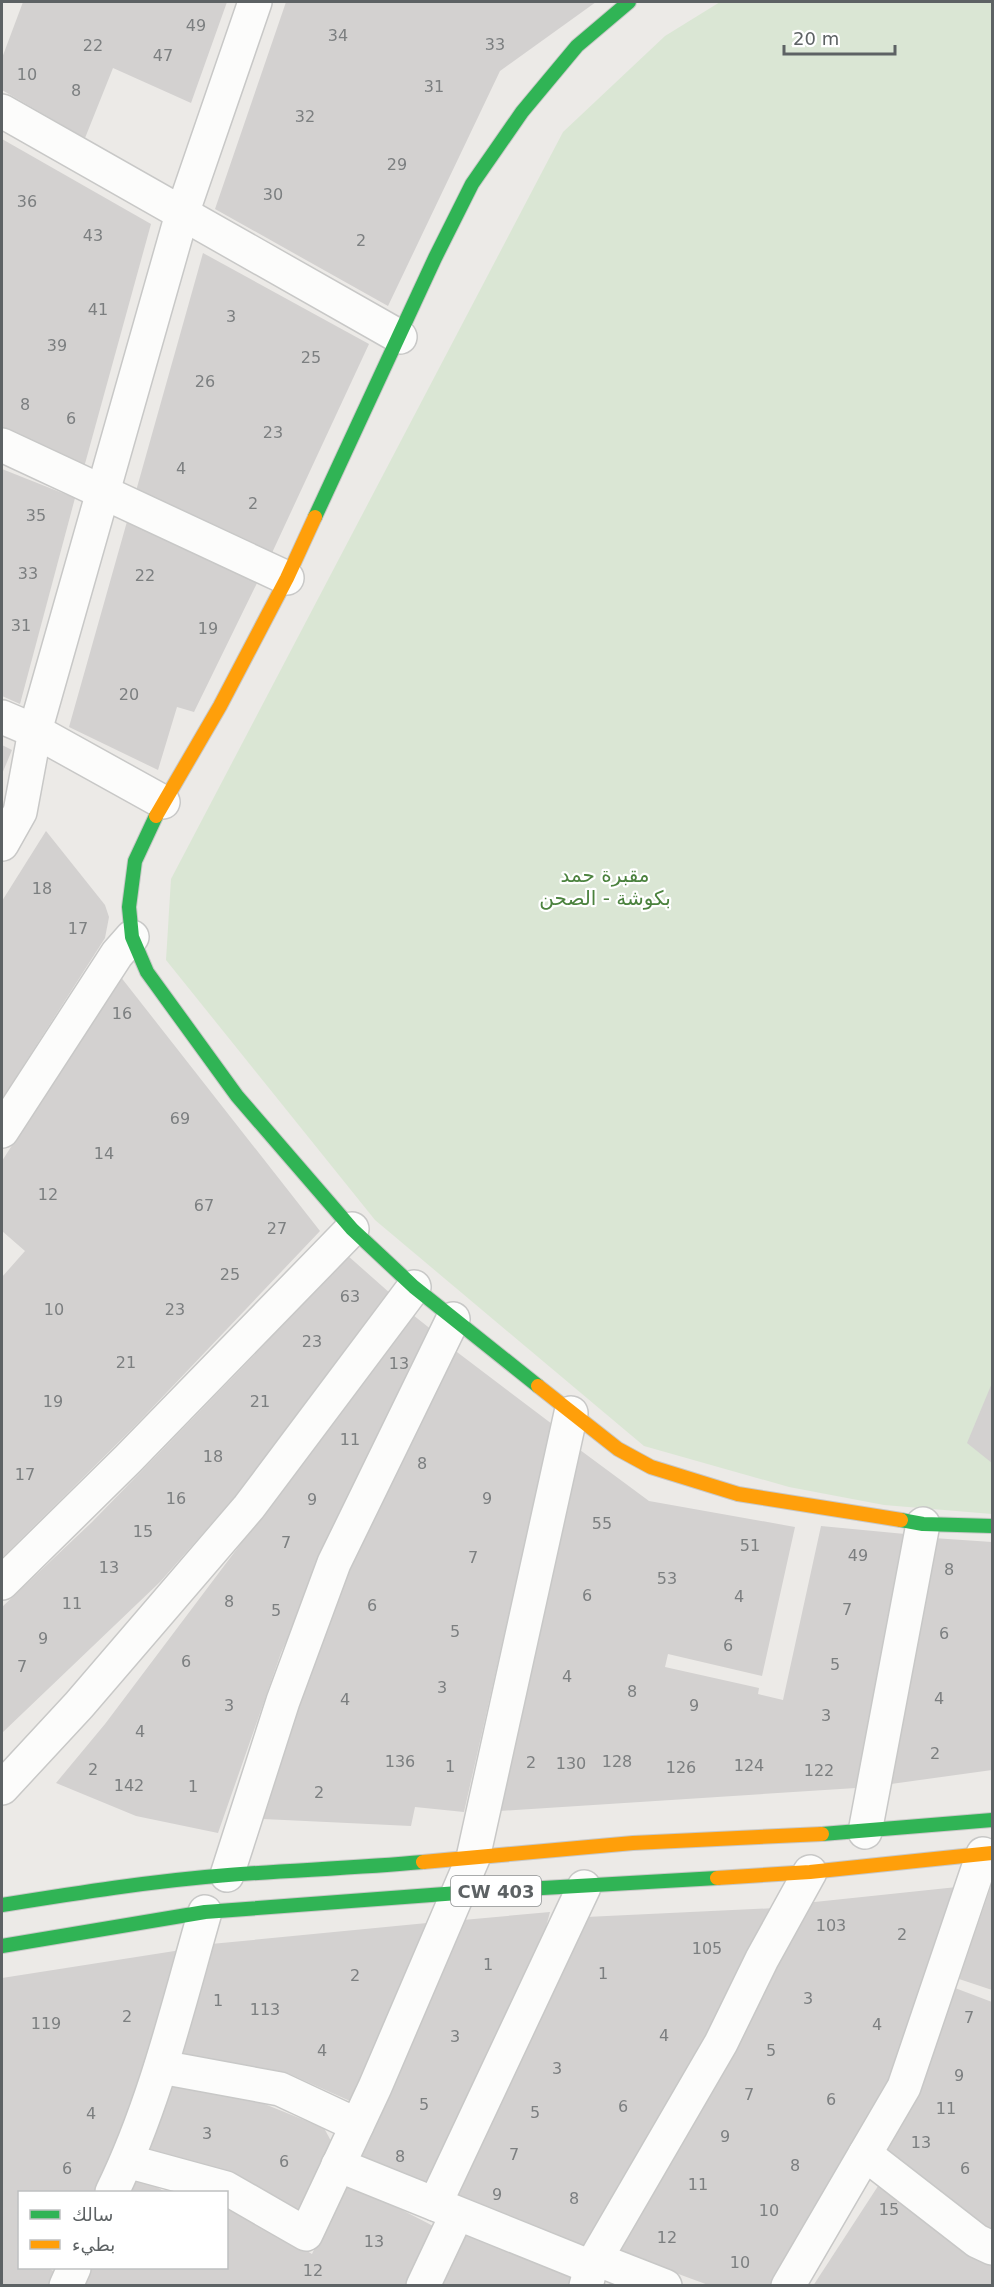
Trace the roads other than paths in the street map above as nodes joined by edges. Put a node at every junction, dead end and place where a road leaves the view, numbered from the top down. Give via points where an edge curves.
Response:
1 (255, 2) edge
2 (629, 2) edge
3 (2, 111) edge
4 (182, 214) junction
5 (400, 337) junction
6 (2, 445) edge
7 (102, 491) junction
8 (287, 578) junction
9 (2, 717) edge
10 (35, 731) junction
11 (163, 802) junction
12 (2, 844) edge
13 (132, 937) junction
14 (2, 1131) edge
15 (352, 1229) junction
16 (414, 1287) junction
17 (453, 1319) junction
18 (571, 1413) junction
19 (923, 1524) junction
20 (993, 1526) edge
21 (2, 1583) edge
22 (2, 1788) edge
23 (993, 1820) edge
24 (866, 1832) junction
25 (988, 1853) edge
26 (473, 1858) junction
27 (810, 1872) junction
28 (227, 1875) junction
29 (584, 1887) junction
30 (458, 1893) junction
31 (2, 1905) edge
32 (205, 1912) junction
33 (2, 1946) edge
34 (161, 2067) junction
35 (357, 2125) junction
36 (865, 2154) junction
37 (127, 2161) junction
38 (338, 2165) junction
39 (113, 2191) edge
40 (446, 2209) junction
41 (993, 2248) edge
42 (74, 2269) edge
43 (591, 2271) edge
44 (66, 2286) edge
45 (423, 2286) edge
46 (665, 2286) edge
47 (788, 2286) edge

1 - 4 street
2 - 5 street via 577,46 522,112 472,184
3 - 4 street
4 - 5 street
4 - 7 street
5 - 8 street
6 - 7 street
7 - 8 street
7 - 10 street
8 - 11 street
9 - 10 street
10 - 11 street
10 - 12 street via 20,812
11 - 13 street via 135,861 129,907
13 - 14 street
13 - 15 street via 147,972 237,1096
15 - 16 street
15 - 21 street
16 - 17 street
16 - 22 street via 249,1507
17 - 18 street
17 - 28 street via 334,1563 283,1701
18 - 19 street via 636,1461 682,1478 738,1494
18 - 26 street
19 - 20 street
19 - 24 street
23 - 24 street, CW 403
24 - 26 street, CW 403 via 633,1843
25 - 27 street, CW 403
25 - 36 street via 904,2087
26 - 28 street, CW 403
26 - 30 street
27 - 29 street, CW 403
27 - 43 street via 721,2043
28 - 31 street, CW 403
29 - 30 street, CW 403
29 - 40 street
30 - 32 street, CW 403
30 - 35 street
32 - 33 street, CW 403
32 - 34 street
34 - 35 street via 280,2089
34 - 37 street
35 - 38 street
36 - 41 street via 977,2241
36 - 47 street
37 - 38 street via 226,2188 306,2234
37 - 39 street
38 - 40 street
40 - 43 street
40 - 45 street
42 - 44 street
43 - 46 street

